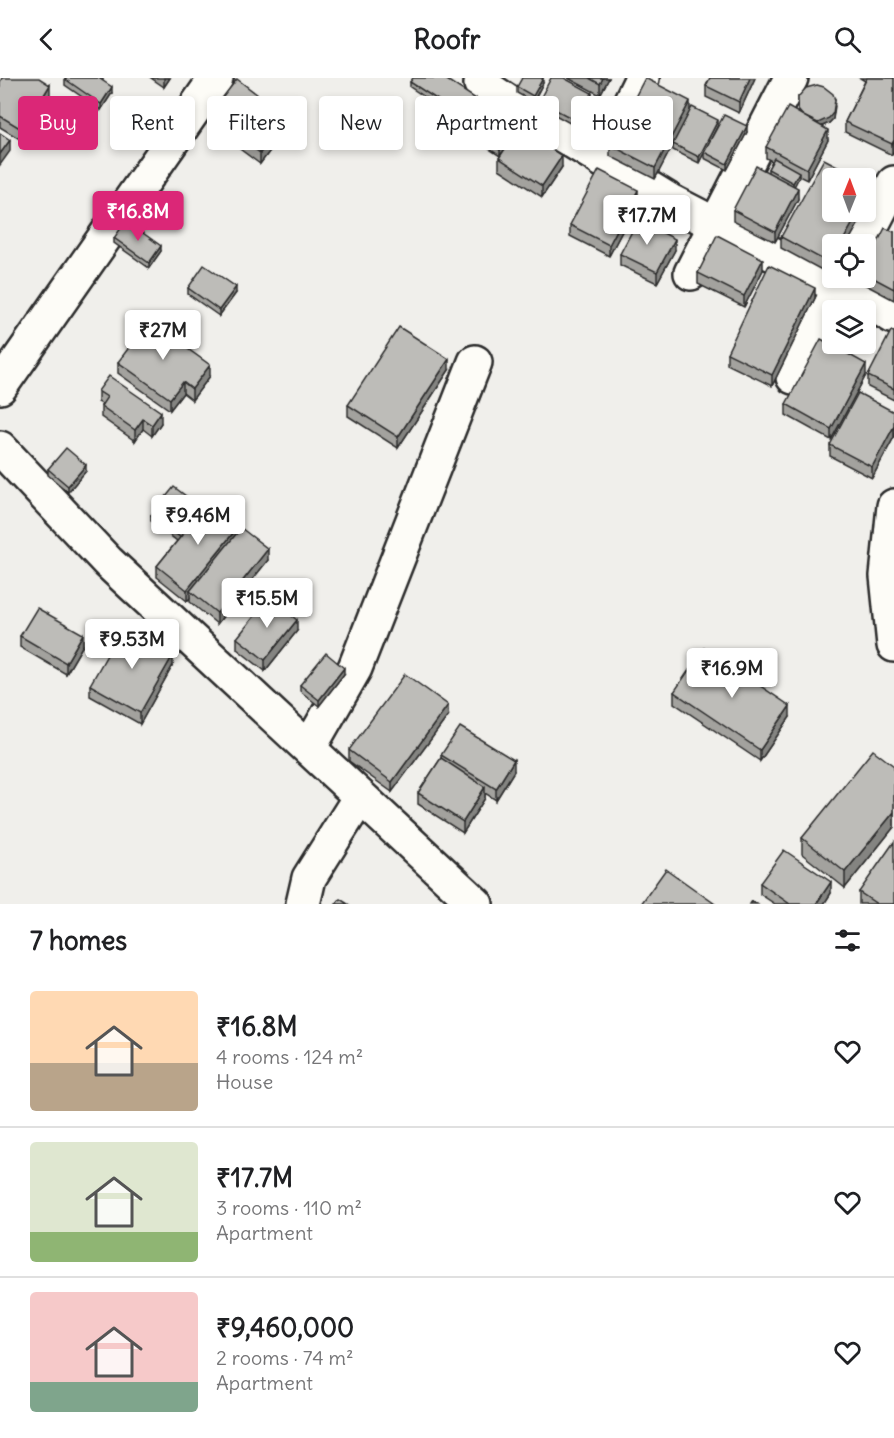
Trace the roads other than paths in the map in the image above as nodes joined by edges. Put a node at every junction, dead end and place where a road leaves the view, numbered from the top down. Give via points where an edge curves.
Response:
1 (216, 78) edge
2 (483, 78) edge
3 (642, 78) edge
4 (791, 78) edge
5 (602, 160) junction
6 (894, 183) edge
7 (716, 225) junction
8 (867, 234) edge
9 (691, 273) dead end
10 (822, 278) edge
11 (840, 288) edge
12 (852, 288) edge
13 (894, 317) edge
14 (475, 362) dead end
15 (793, 377) dead end
16 (0, 387) edge
17 (0, 448) edge
18 (894, 506) edge
19 (894, 645) edge
20 (309, 748) junction
21 (360, 797) junction
22 (303, 904) edge
23 (476, 904) edge

1 - 16 street
2 - 5 street via 481,84
3 - 5 street
4 - 7 street
5 - 7 street
6 - 8 street
7 - 9 street
7 - 10 street
11 - 15 street
12 - 13 street
14 - 20 street via 355,668
17 - 20 street via 108,562
18 - 19 street via 887,576
20 - 21 street
21 - 22 street via 309,878
21 - 23 street

